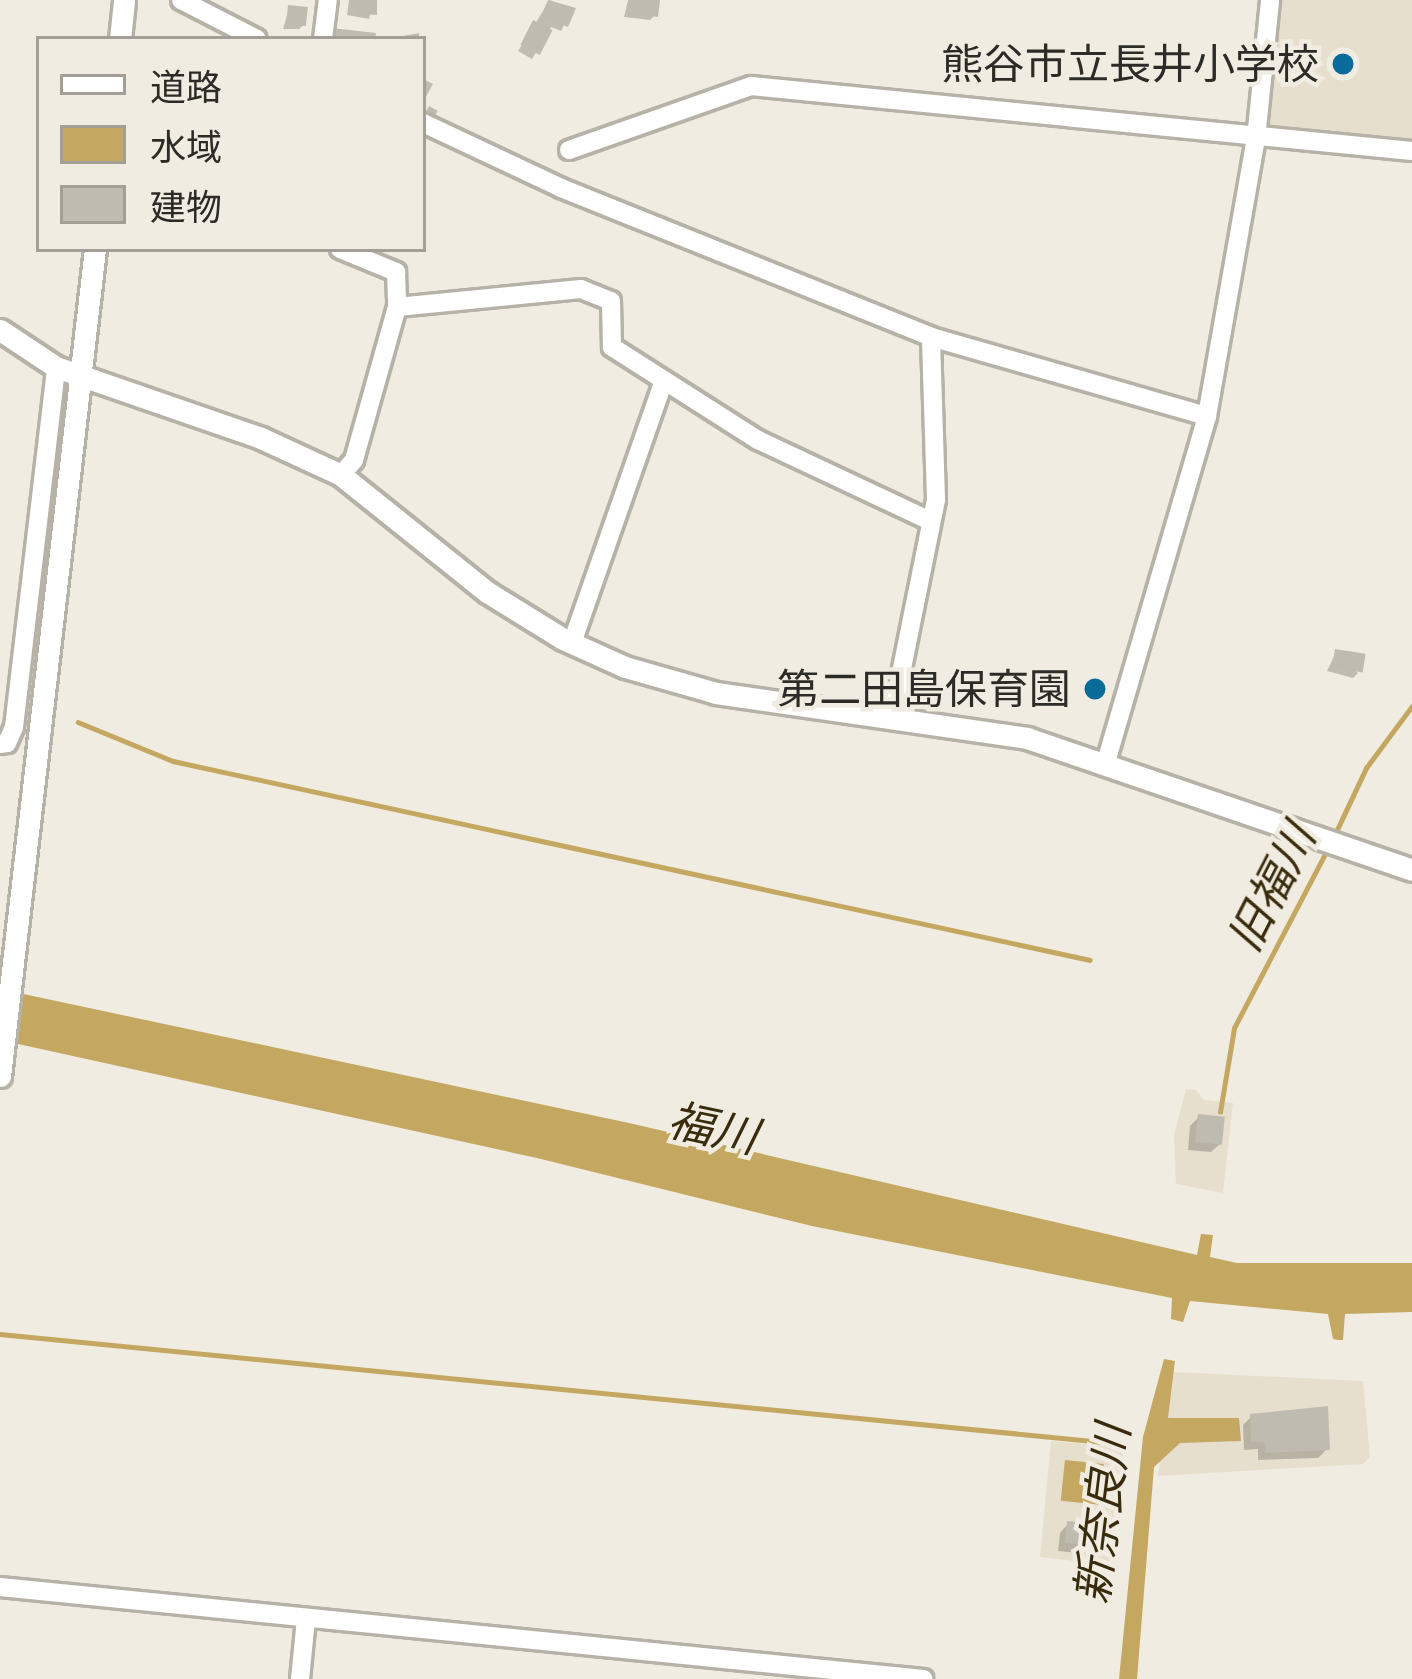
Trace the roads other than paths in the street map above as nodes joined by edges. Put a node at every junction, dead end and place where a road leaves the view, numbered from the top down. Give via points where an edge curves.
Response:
1 (124, 0) edge
2 (181, 0) edge
3 (328, 0) edge
4 (1270, 0) edge
5 (120, 36) edge
6 (251, 36) edge
7 (323, 36) edge
8 (426, 124) edge
9 (1256, 139) junction
10 (569, 150) dead end
11 (1412, 151) edge
12 (94, 252) edge
13 (347, 252) edge
14 (397, 307) junction
15 (0, 330) edge
16 (931, 337) junction
17 (56, 367) junction
18 (80, 373) junction
19 (664, 381) junction
20 (1207, 416) junction
21 (341, 475) junction
22 (930, 521) junction
23 (572, 643) junction
24 (892, 718) junction
25 (0, 744) edge
26 (1106, 762) junction
27 (1412, 871) edge
28 (0, 1076) edge
29 (0, 1587) edge
30 (306, 1619) junction
31 (730, 1670) edge
32 (300, 1679) edge
33 (923, 1679) edge

1 - 5 street
2 - 6 street
3 - 7 street
4 - 9 street
8 - 16 street via 561,188
9 - 10 street via 751,86
9 - 11 street
9 - 20 street
12 - 18 street
13 - 14 street via 396,272
14 - 19 street via 581,290 610,301 612,347
14 - 21 street via 354,460
15 - 17 street
16 - 20 street
16 - 22 street via 938,472
17 - 18 street
17 - 25 street via 14,728
18 - 21 street
18 - 28 street
19 - 22 street via 814,470
19 - 23 street
20 - 26 street
21 - 23 street via 487,592
22 - 24 street
23 - 24 street via 716,693
24 - 26 street via 1027,739
26 - 27 street
29 - 30 street
30 - 31 street
30 - 32 street
31 - 33 street

